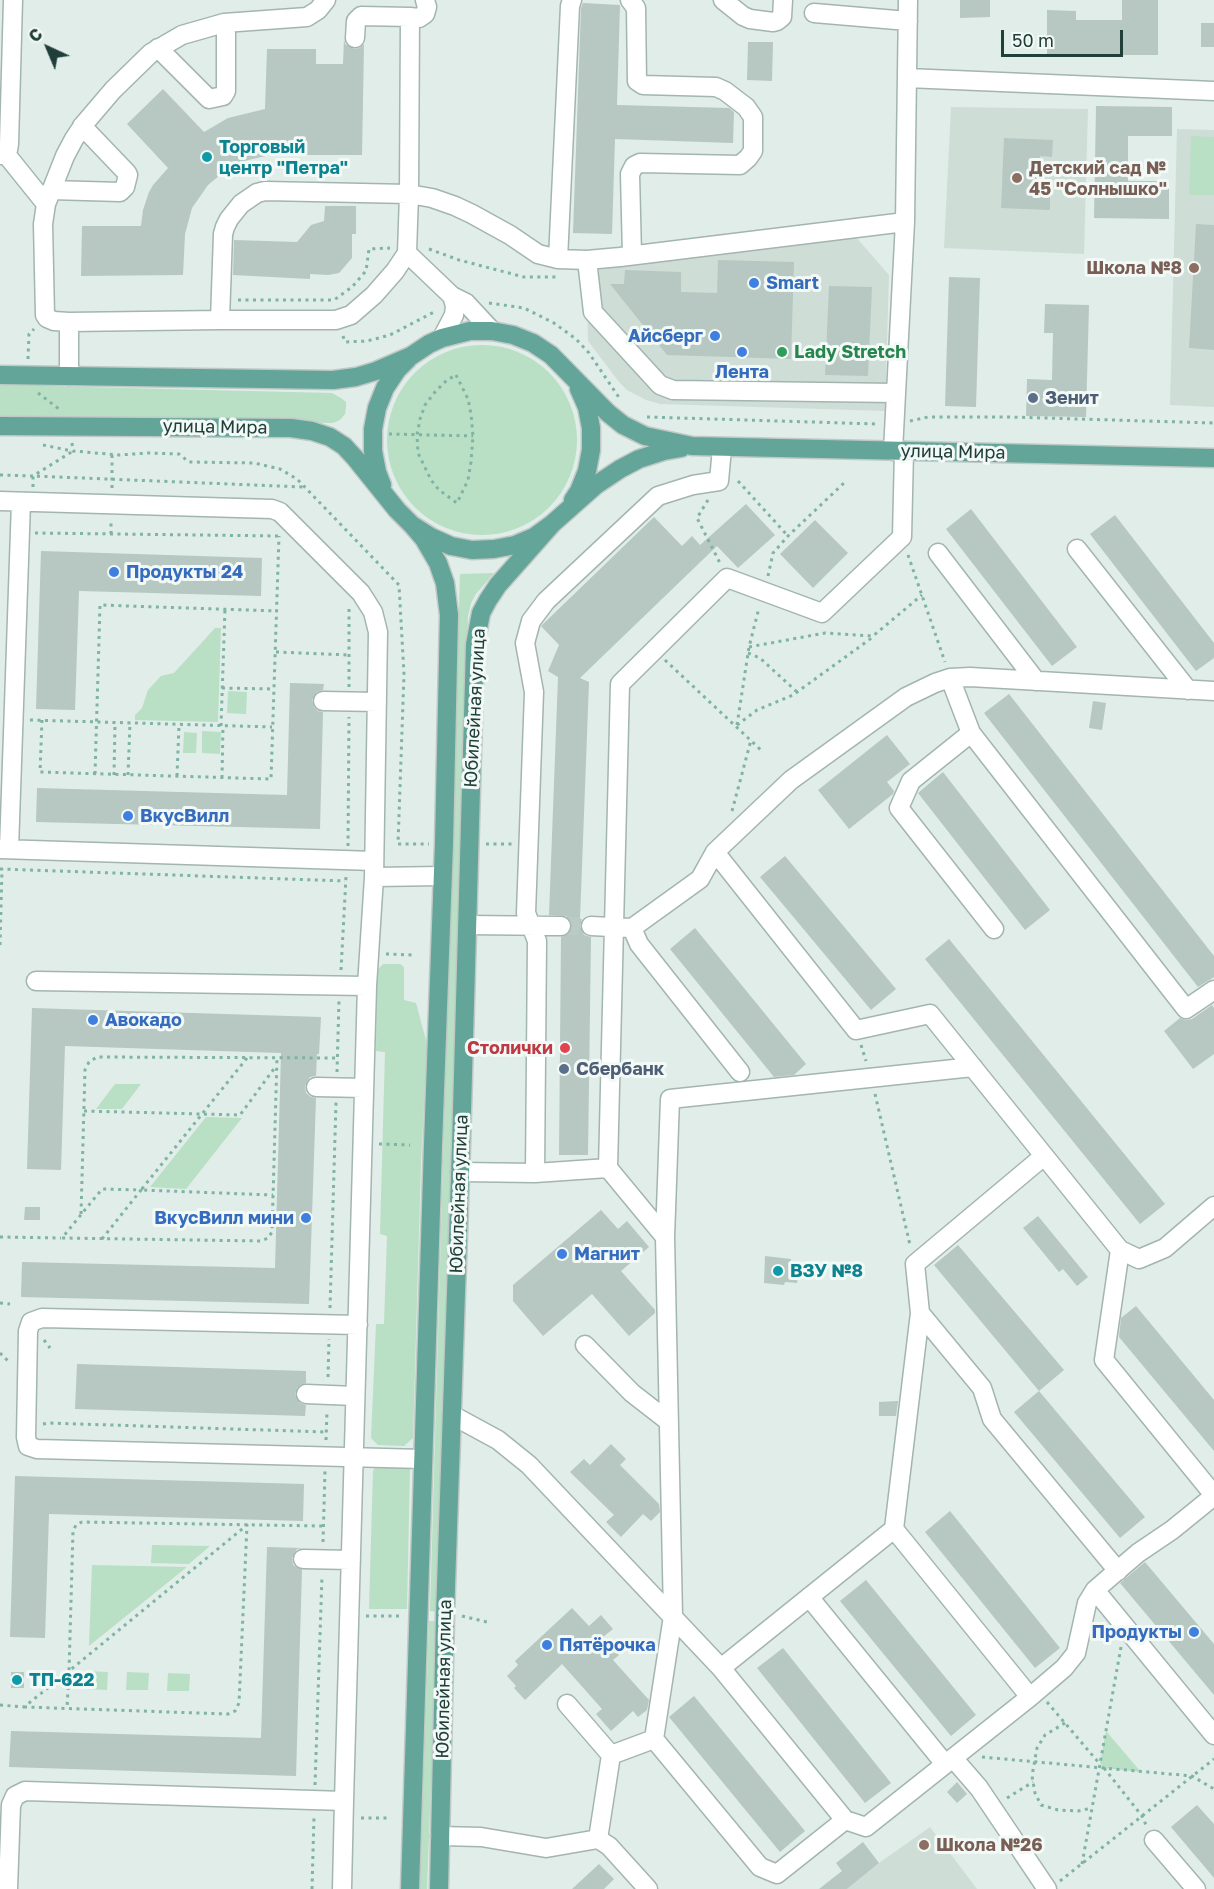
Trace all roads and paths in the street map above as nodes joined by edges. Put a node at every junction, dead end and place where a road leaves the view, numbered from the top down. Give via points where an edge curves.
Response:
1 (13, 0) edge
2 (326, 0) edge
3 (425, 0) edge
4 (572, 0) edge
5 (630, 0) edge
6 (723, 0) edge
7 (783, 0) edge
8 (908, 0) edge
9 (814, 13) dead end
10 (410, 17) junction
11 (908, 21) junction
12 (226, 23) junction
13 (355, 38) dead end
14 (158, 48) junction
15 (907, 78) junction
16 (1214, 91) edge
17 (5, 124) edge
18 (82, 126) junction
19 (3, 154) edge
20 (409, 194) junction
21 (49, 197) junction
22 (905, 222) junction
23 (406, 253) junction
24 (632, 255) junction
25 (558, 259) junction
26 (587, 260) junction
27 (452, 296) junction
28 (47, 318) junction
29 (220, 320) junction
30 (69, 322) junction
31 (492, 331) junction
32 (442, 338) junction
33 (411, 356) junction
34 (566, 370) junction
35 (0, 375) edge
36 (28, 376) junction
37 (69, 376) junction
38 (895, 393) junction
39 (0, 426) edge
40 (72, 427) junction
41 (373, 434) junction
42 (417, 435) junction
43 (473, 436) junction
44 (692, 446) junction
45 (722, 448) junction
46 (73, 451) junction
47 (899, 451) junction
48 (112, 455) junction
49 (1214, 458) edge
50 (0, 476) edge
51 (33, 476) junction
52 (112, 479) junction
53 (719, 481) junction
54 (738, 481) dead end
55 (305, 487) junction
56 (112, 489) dead end
57 (0, 501) edge
58 (21, 501) junction
59 (567, 509) junction
60 (397, 510) junction
61 (111, 515) dead end
62 (412, 525) junction
63 (552, 525) junction
64 (279, 527) dead end
65 (20, 532) junction
66 (111, 534) junction
67 (280, 536) junction
68 (788, 536) dead end
69 (903, 537) junction
70 (1077, 549) dead end
71 (938, 553) dead end
72 (728, 578) junction
73 (922, 595) junction
74 (349, 604) dead end
75 (225, 609) junction
76 (276, 611) junction
77 (873, 636) junction
78 (749, 647) dead end
79 (654, 651) junction
80 (275, 652) junction
81 (748, 653) dead end
82 (349, 655) junction
83 (950, 678) junction
84 (1036, 681) junction
85 (349, 684) dead end
86 (222, 688) junction
87 (274, 689) junction
88 (1188, 690) junction
89 (1214, 691) edge
90 (797, 692) junction
91 (323, 695) dead end
92 (377, 696) junction
93 (348, 716) dead end
94 (30, 720) dead end
95 (42, 720) junction
96 (96, 722) junction
97 (115, 723) junction
98 (130, 723) junction
99 (179, 724) junction
100 (737, 725) junction
101 (222, 726) junction
102 (273, 727) junction
103 (971, 734) junction
104 (751, 740) junction
105 (762, 751) dead end
106 (95, 774) junction
107 (114, 775) junction
108 (128, 775) junction
109 (177, 776) junction
110 (222, 778) junction
111 (444, 844) junction
112 (470, 844) junction
113 (529, 844) junction
114 (719, 848) junction
115 (5, 849) edge
116 (347, 855) junction
117 (1, 869) edge
118 (374, 869) junction
119 (442, 876) junction
120 (346, 881) dead end
121 (468, 925) junction
122 (531, 926) junction
123 (561, 926) tunnel mouth
124 (591, 926) tunnel mouth
125 (614, 927) junction
126 (633, 927) junction
127 (994, 929) dead end
128 (0, 945) edge
129 (369, 953) junction
130 (414, 955) dead end
131 (36, 981) dead end
132 (367, 986) junction
133 (1214, 990) edge
134 (340, 991) junction
135 (856, 1030) junction
136 (464, 1045) junction
137 (514, 1049) dead end
138 (247, 1058) junction
139 (278, 1058) junction
140 (338, 1058) junction
141 (277, 1064) junction
142 (972, 1067) junction
143 (740, 1072) dead end
144 (872, 1078) junction
145 (337, 1079) dead end
146 (316, 1087) dead end
147 (364, 1088) junction
148 (336, 1101) dead end
149 (84, 1111) junction
150 (203, 1114) junction
151 (1044, 1156) junction
152 (608, 1168) junction
153 (460, 1172) junction
154 (535, 1173) junction
155 (141, 1190) junction
156 (273, 1195) junction
157 (1214, 1206) edge
158 (81, 1214) junction
159 (0, 1237) edge
160 (62, 1238) junction
161 (664, 1238) junction
162 (102, 1239) junction
163 (1120, 1250) junction
164 (915, 1264) junction
165 (0, 1303) edge
166 (10, 1304) dead end
167 (330, 1311) dead end
168 (920, 1313) junction
169 (358, 1325) junction
170 (329, 1338) dead end
171 (585, 1345) dead end
172 (0, 1353) edge
173 (8, 1361) dead end
174 (328, 1386) dead end
175 (306, 1394) dead end
176 (355, 1396) junction
177 (327, 1403) dead end
178 (452, 1416) junction
179 (668, 1421) junction
180 (48, 1423) dead end
181 (326, 1432) junction
182 (326, 1448) dead end
183 (353, 1458) junction
184 (423, 1460) junction
185 (325, 1466) dead end
186 (1214, 1495) edge
187 (247, 1525) junction
188 (323, 1526) junction
189 (894, 1529) junction
190 (323, 1549) dead end
191 (303, 1559) dead end
192 (351, 1560) junction
193 (1118, 1570) junction
194 (322, 1571) dead end
195 (1095, 1590) junction
196 (809, 1597) junction
197 (672, 1616) junction
198 (1124, 1626) junction
199 (721, 1668) junction
200 (69, 1671) junction
201 (1034, 1695) junction
202 (567, 1704) dead end
203 (0, 1705) edge
204 (24, 1707) junction
205 (68, 1708) junction
206 (1065, 1723) junction
207 (1214, 1735) edge
208 (654, 1739) junction
209 (612, 1755) junction
210 (1214, 1759) edge
211 (949, 1761) junction
212 (978, 1762) dead end
213 (1034, 1762) junction
214 (1100, 1763) junction
215 (1099, 1768) junction
216 (1104, 1768) junction
217 (1192, 1776) junction
218 (1033, 1782) junction
219 (315, 1788) dead end
220 (1214, 1790) edge
221 (1002, 1801) dead end
222 (1092, 1808) junction
223 (344, 1809) junction
224 (315, 1812) dead end
225 (1142, 1816) junction
226 (389, 1818) dead end
227 (845, 1820) junction
228 (441, 1836) junction
229 (597, 1839) junction
230 (1154, 1840) joint
231 (1082, 1864) junction
232 (1051, 1887) edge
233 (8, 1889) edge
234 (312, 1889) edge
235 (342, 1889) edge
236 (410, 1889) edge
237 (439, 1889) edge
238 (648, 1889) edge
239 (1196, 1889) edge

1 - 17 street
2 - 12 street via 307,18
3 - 10 street via 425,14
4 - 25 street
5 - 24 street via 636,8 637,81 643,85 716,87 746,107 753,117 753,151 740,165 634,166 630,174
6 - 7 street via 743,16 773,22 782,17
8 - 11 street
9 - 11 street
10 - 13 street via 361,16 356,21
10 - 20 street
11 - 15 street
12 - 14 street via 182,35
12 - 14 street via 223,96 209,99
14 - 18 street via 112,90
15 - 16 street
15 - 22 street
17 - 19 street via 9,144
18 - 21 street
18 - 21 street via 127,173 125,187 120,192
19 - 21 street
20 - 23 street
20 - 25 street via 456,206 538,254
20 - 29 street via 273,190 249,198 229,219 223,234
21 - 28 street via 44,224
22 - 24 street
22 - 38 street
23 - 27 street
23 - 29 street via 386,283 343,318
24 - 26 street
25 - 26 street
26 - 38 street via 593,312 660,385 674,390
27 - 31 street via 466,303
27 - 32 street via 454,315
28 - 30 street
28 - 36 path via 29,334
29 - 30 street
30 - 37 street
31 - 32 main road, улица Мира via 470,331
31 - 34 main road, улица Мира via 533,343
32 - 33 main road, улица Мира
33 - 37 main road, улица Мира via 376,371 333,380
33 - 41 main road, улица Мира via 385,388
34 - 44 main road, улица Мира via 623,425 645,436
34 - 59 main road, улица Мира via 587,407 591,439 587,471
35 - 36 main road, улица Мира
36 - 37 main road, улица Мира
36 - 40 path via 28,385 70,418
38 - 47 street
39 - 40 main road, улица Мира
40 - 46 path
40 - 60 main road, улица Мира via 312,431 344,446
41 - 42 path
41 - 60 main road, улица Мира via 377,472
42 - 43 path
42 - 43 path via 425,405 456,375 468,399
42 - 43 path via 418,453 430,480 457,503 468,480
44 - 45 main road, улица Мира
44 - 59 main road, улица Мира via 639,459 596,485
45 - 47 main road, улица Мира
45 - 53 street
46 - 48 path
46 - 51 path
47 - 49 main road, улица Мира
47 - 69 street
48 - 52 path
48 - 55 path via 179,454 189,462 264,464 288,473
50 - 51 path
51 - 52 path
52 - 55 path
52 - 56 path
53 - 72 path via 697,518
53 - 113 street via 658,496 546,601 531,621 525,643 534,693
54 - 68 path
55 - 111 path via 399,585 404,674 398,844
57 - 58 street
58 - 65 street
58 - 92 street via 280,512 361,593 373,612 378,632
59 - 63 main road, улица Мира
60 - 62 main road, улица Мира
61 - 66 path
62 - 63 main road, улица Мира via 451,546 472,550 515,545
62 - 111 main road, Юбилейная улица via 432,551 448,600
63 - 112 main road, Юбилейная улица via 498,585 477,628
64 - 67 path
65 - 66 path
65 - 115 street
66 - 67 path
67 - 76 path
69 - 72 street via 822,613
69 - 73 path
70 - 88 street
71 - 84 street
72 - 79 street
73 - 77 path
73 - 83 path
74 - 82 path
75 - 76 path
75 - 86 path
75 - 96 path via 100,605
76 - 80 path
77 - 78 path via 825,633
77 - 90 path
79 - 100 path
79 - 125 street via 620,684
80 - 82 path
80 - 87 path
81 - 90 path
82 - 85 path
83 - 84 street
83 - 103 street
83 - 114 street via 906,697 791,780
84 - 88 street
86 - 87 path
86 - 101 path
87 - 102 path
88 - 89 street
90 - 100 path via 757,710
91 - 92 street
92 - 118 street
93 - 116 path
94 - 95 path
95 - 96 path
95 - 106 path via 40,772
96 - 97 path
96 - 106 path
97 - 98 path
97 - 107 path
98 - 99 path
98 - 108 path
99 - 101 path
99 - 109 path
100 - 104 path
101 - 102 path
101 - 110 path
102 - 110 path via 271,779
103 - 127 street via 911,781 899,808
103 - 133 street via 1186,1009
104 - 105 path
104 - 114 path
106 - 107 path
107 - 108 path
108 - 109 path
109 - 110 path
111 - 119 main road, Юбилейная улица
112 - 113 path
112 - 121 main road, Юбилейная улица
113 - 122 street via 526,913
114 - 126 street via 700,879
114 - 135 street
115 - 116 street
116 - 118 street
116 - 134 path
117 - 120 path
117 - 128 path
118 - 119 street
118 - 129 street
119 - 184 main road, Юбилейная улица
121 - 122 street
121 - 136 main road, Юбилейная улица
122 - 123 street
122 - 154 street via 537,941
124 - 125 street
125 - 126 street
125 - 152 street
126 - 143 street via 639,944
129 - 130 path
129 - 132 street
131 - 134 street
132 - 134 street
132 - 147 street
134 - 140 path
135 - 142 street via 930,1014
135 - 144 path
136 - 137 path
136 - 153 main road, Юбилейная улица
138 - 139 path
138 - 149 path via 97,1057 85,1070
138 - 150 path
139 - 140 path
139 - 141 path
140 - 145 path
141 - 150 path via 240,1115
141 - 156 path
142 - 144 street
142 - 151 street
144 - 161 street via 670,1099
144 - 164 path
146 - 147 street
147 - 169 street
148 - 167 path
149 - 150 path
149 - 158 path
150 - 155 path
151 - 163 street
151 - 164 street
152 - 154 street
152 - 161 street
153 - 154 street
153 - 178 main road, Юбилейная улица
155 - 156 path
155 - 158 path via 102,1189
155 - 162 path
156 - 162 path via 272,1232 261,1241
157 - 163 street via 1165,1248 1139,1259
158 - 160 path
159 - 160 path
160 - 162 path
161 - 179 street
163 - 186 street via 1104,1360
164 - 168 street
165 - 166 path
168 - 189 street
168 - 193 street via 982,1388 992,1419
169 - 176 street
169 - 183 street via 42,1318 31,1322 28,1331 28,1446
170 - 174 path
171 - 179 street via 632,1393
172 - 173 path
175 - 176 street
176 - 183 street
177 - 181 path
178 - 197 street via 498,1440 529,1464
178 - 228 main road, Юбилейная улица
179 - 197 street
180 - 181 path
181 - 182 path
183 - 184 street
183 - 192 street
184 - 236 main road, Юбилейная улица
185 - 188 path
186 - 193 street
187 - 188 path
187 - 200 path
187 - 200 path via 76,1525
187 - 205 path via 239,1703 235,1710 228,1714
188 - 190 path
189 - 196 street
189 - 201 street
191 - 192 street
192 - 223 street
193 - 195 street
194 - 219 path
195 - 198 street
195 - 201 street via 1087,1603 1076,1653
196 - 199 street
196 - 211 street
197 - 199 street
197 - 208 street
198 - 207 street
198 - 214 path
199 - 227 street
200 - 204 path
200 - 205 path
201 - 206 path
201 - 211 street
202 - 209 street
203 - 204 path
204 - 205 path
206 - 213 path via 1045,1735
206 - 214 path
208 - 209 street
208 - 227 street via 760,1867 777,1874
209 - 229 street
210 - 217 path
211 - 227 street via 866,1827
211 - 232 street via 979,1788
212 - 213 path via 978,1757
213 - 215 path
213 - 218 path
214 - 215 path
214 - 216 path
215 - 216 path
215 - 222 path
216 - 217 path
216 - 225 path
217 - 220 path
217 - 225 path
218 - 221 path
218 - 222 path via 1041,1805 1058,1810
222 - 231 path
223 - 226 path
223 - 233 street via 25,1791 15,1796 11,1805
223 - 235 street
224 - 234 path
225 - 230 path
225 - 231 path
228 - 229 street via 481,1837 546,1848
228 - 237 main road, Юбилейная улица
229 - 238 street via 609,1846
230 - 239 street
231 - 232 path

